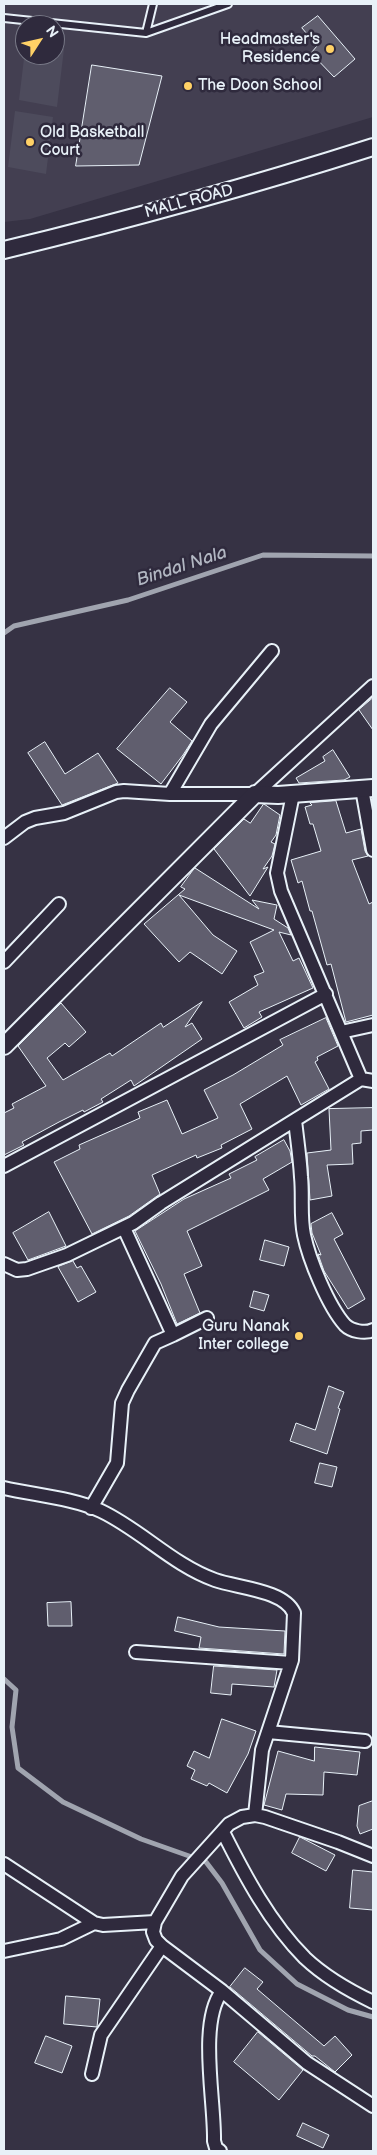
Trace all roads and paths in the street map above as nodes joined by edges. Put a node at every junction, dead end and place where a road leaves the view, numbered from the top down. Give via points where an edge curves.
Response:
1 (153, 4) edge
2 (228, 4) edge
3 (4, 18) edge
4 (146, 33) junction
5 (373, 147) edge
6 (4, 250) edge
7 (272, 651) dead end
8 (373, 686) edge
9 (368, 788) edge
10 (170, 794) junction
11 (255, 794) junction
12 (293, 794) junction
13 (4, 838) edge
14 (373, 850) edge
15 (58, 904) dead end
16 (4, 962) edge
17 (326, 994) junction
18 (373, 1025) edge
19 (341, 1032) junction
20 (4, 1046) edge
21 (367, 1080) edge
22 (295, 1120) junction
23 (4, 1166) edge
24 (124, 1228) junction
25 (4, 1264) edge
26 (207, 1318) dead end
27 (373, 1330) edge
28 (172, 1335) junction
29 (4, 1488) edge
30 (91, 1508) junction
31 (136, 1652) dead end
32 (291, 1663) junction
33 (268, 1732) junction
34 (365, 1741) dead end
35 (255, 1815) junction
36 (222, 1832) junction
37 (373, 1856) edge
38 (4, 1864) edge
39 (155, 1922) junction
40 (94, 1923) junction
41 (162, 1946) junction
42 (4, 1951) edge
43 (222, 1991) junction
44 (373, 2002) edge
45 (92, 2074) dead end
46 (373, 2106) edge
47 (220, 2151) edge

1 - 4 lane
2 - 4 lane
3 - 4 lane
5 - 6 street, MALL ROAD via 262,182
7 - 10 street via 211,724
8 - 11 street
9 - 12 street
9 - 14 street
10 - 11 street
10 - 13 street via 116,792 64,813 25,822
11 - 12 street
11 - 20 street
12 - 17 street via 278,881
15 - 16 street
17 - 19 street
17 - 23 street
18 - 19 street
19 - 21 street
21 - 22 street
22 - 24 street
22 - 27 street via 302,1178 302,1224 308,1252 346,1326 359,1332
24 - 25 street via 27,1270 17,1270
24 - 28 street
26 - 28 street
28 - 30 street via 155,1344 125,1396 117,1463
29 - 30 street
30 - 32 street via 131,1529 200,1574 272,1595 291,1606 294,1613
31 - 32 street
32 - 33 street
33 - 34 street
33 - 35 street via 262,1750
35 - 36 street via 235,1820
35 - 37 street
36 - 39 street via 182,1876
36 - 44 street via 268,1910 306,1958 331,1978
38 - 40 street
39 - 40 street
39 - 41 street via 153,1932
40 - 42 street via 61,1938
41 - 43 street
41 - 45 street via 107,2024 101,2035
43 - 46 street via 307,2064
43 - 47 street via 216,1998 210,2023 209,2046 214,2141

